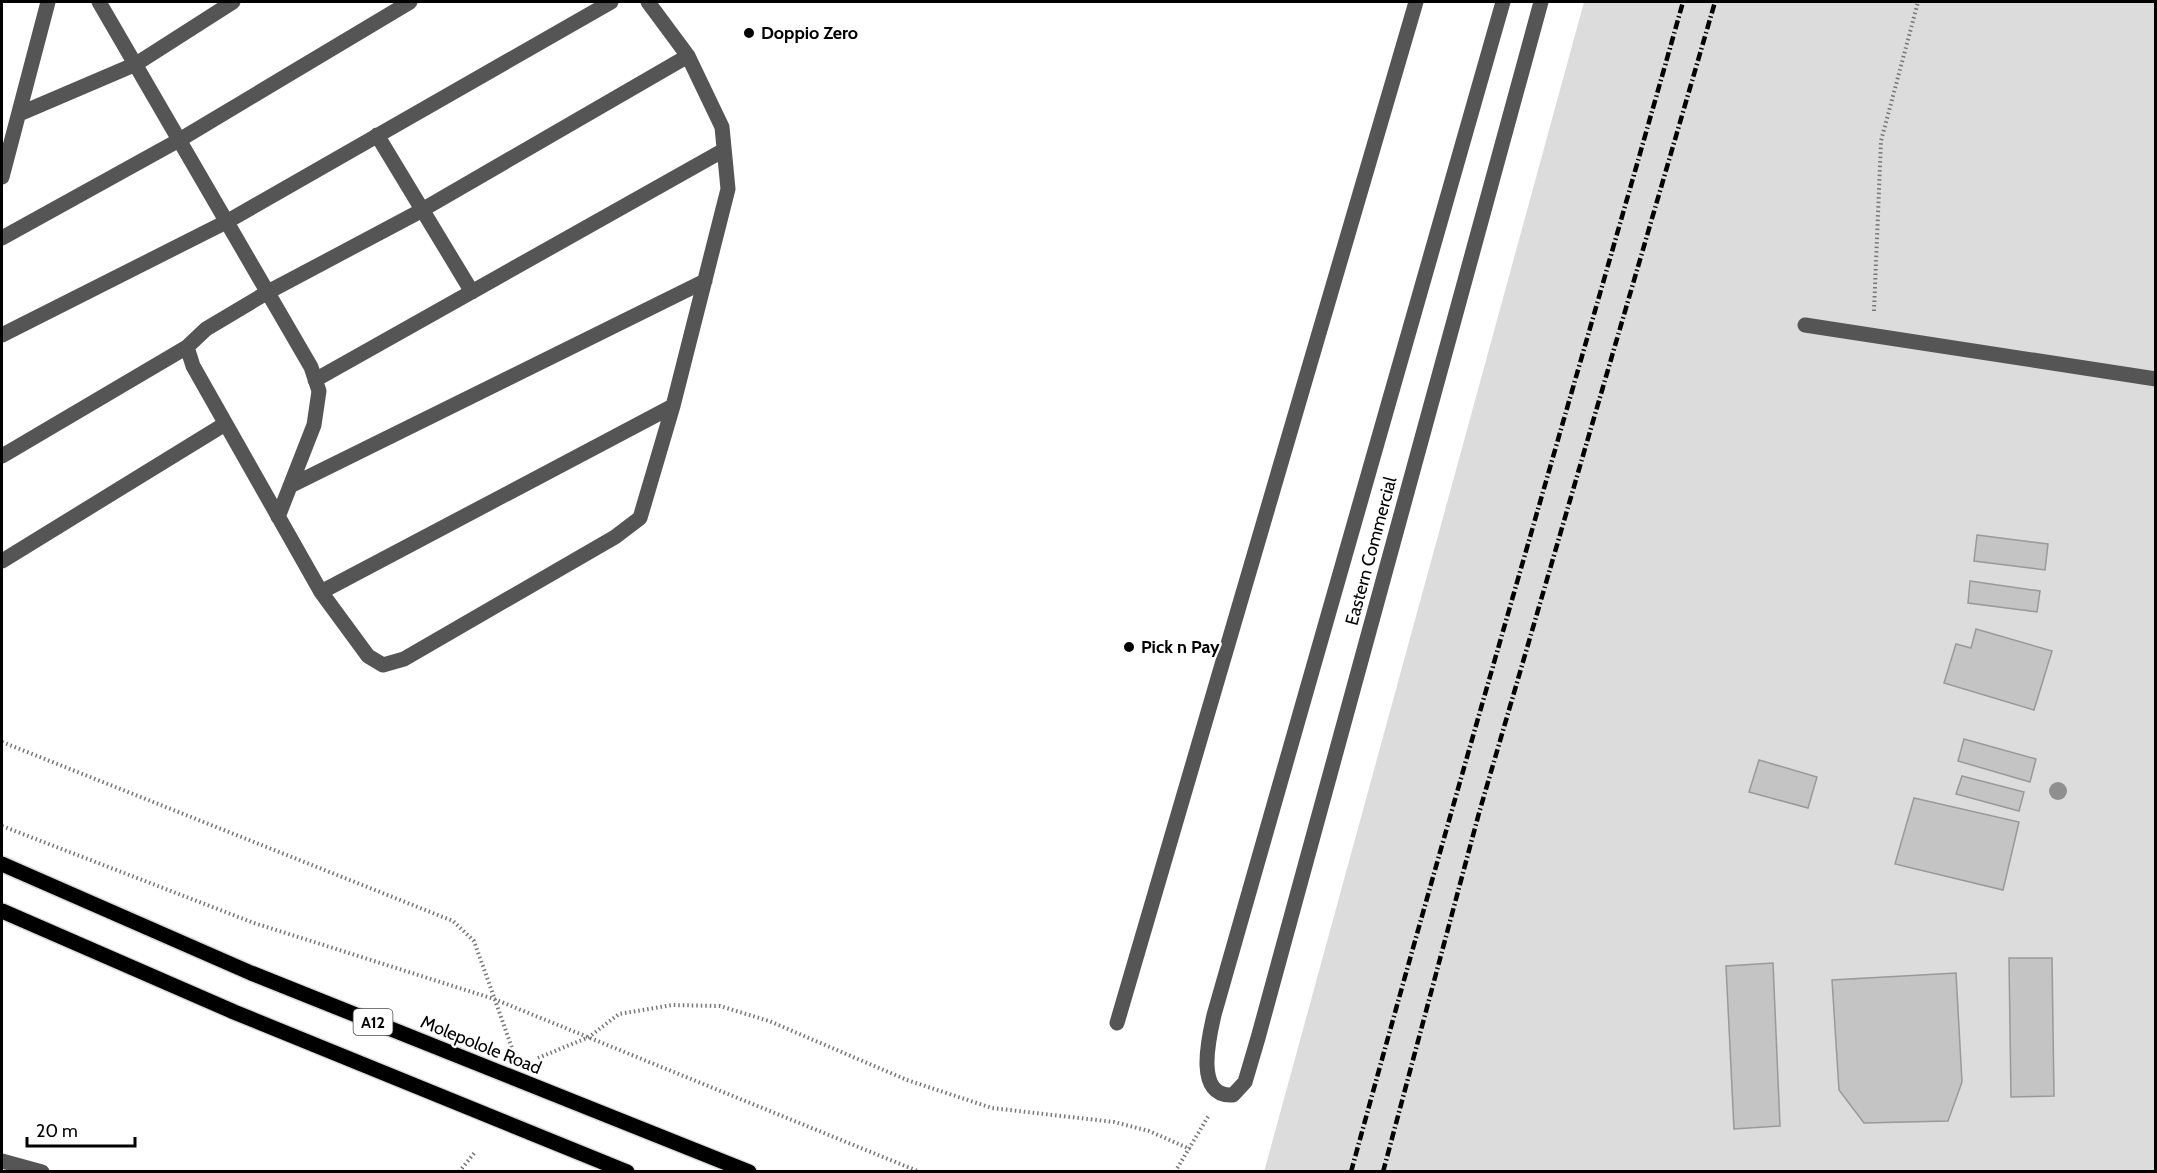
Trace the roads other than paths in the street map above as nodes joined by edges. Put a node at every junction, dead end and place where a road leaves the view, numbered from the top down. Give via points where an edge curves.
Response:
1 (48, 2) edge
2 (99, 2) edge
3 (233, 2) edge
4 (410, 2) edge
5 (611, 2) edge
6 (648, 2) edge
7 (1416, 2) edge
8 (1503, 2) edge
9 (1541, 2) edge
10 (688, 56) junction
11 (136, 64) junction
12 (19, 114) junction
13 (377, 135) junction
14 (181, 139) junction
15 (724, 150) junction
16 (2, 177) edge
17 (423, 209) junction
18 (228, 221) junction
19 (2, 238) edge
20 (705, 281) junction
21 (268, 292) junction
22 (472, 292) junction
23 (1805, 325) dead end
24 (2, 335) edge
25 (187, 347) junction
26 (315, 380) junction
27 (2156, 380) edge
28 (673, 406) junction
29 (225, 424) junction
30 (2, 456) edge
31 (290, 486) junction
32 (278, 517) junction
33 (2, 561) edge
34 (321, 592) junction
35 (2, 864) edge
36 (2, 911) edge
37 (1117, 1023) dead end
38 (2, 1161) edge
39 (42, 1172) edge
40 (627, 1172) edge
41 (749, 1172) edge

1 - 12 street
2 - 11 street
3 - 11 street
4 - 14 street
5 - 13 street
6 - 10 street
7 - 37 street
8 - 9 street, Eastern Commercial via 1214,1015 1206,1063 1210,1081 1221,1093 1233,1095 1245,1082 1258,1038
10 - 15 street via 722,127
10 - 17 street
11 - 12 street
11 - 14 street
12 - 16 street
13 - 17 street
13 - 18 street
14 - 18 street
14 - 19 street
15 - 20 street via 728,189
15 - 22 street
17 - 21 street
17 - 22 street
18 - 21 street
18 - 24 street
20 - 28 street
20 - 31 street
21 - 25 street via 206,329
21 - 26 street
22 - 26 street
23 - 27 street
25 - 29 street via 193,366
25 - 30 street
26 - 31 street via 319,391 314,425
28 - 34 street
28 - 34 street via 640,518 615,537 404,659 383,665 368,656
29 - 32 street
29 - 33 street
31 - 32 street
32 - 34 street
35 - 41 main road, Molepolole Road / A12 via 251,973
36 - 40 main road, A12 via 234,1012
38 - 39 street

